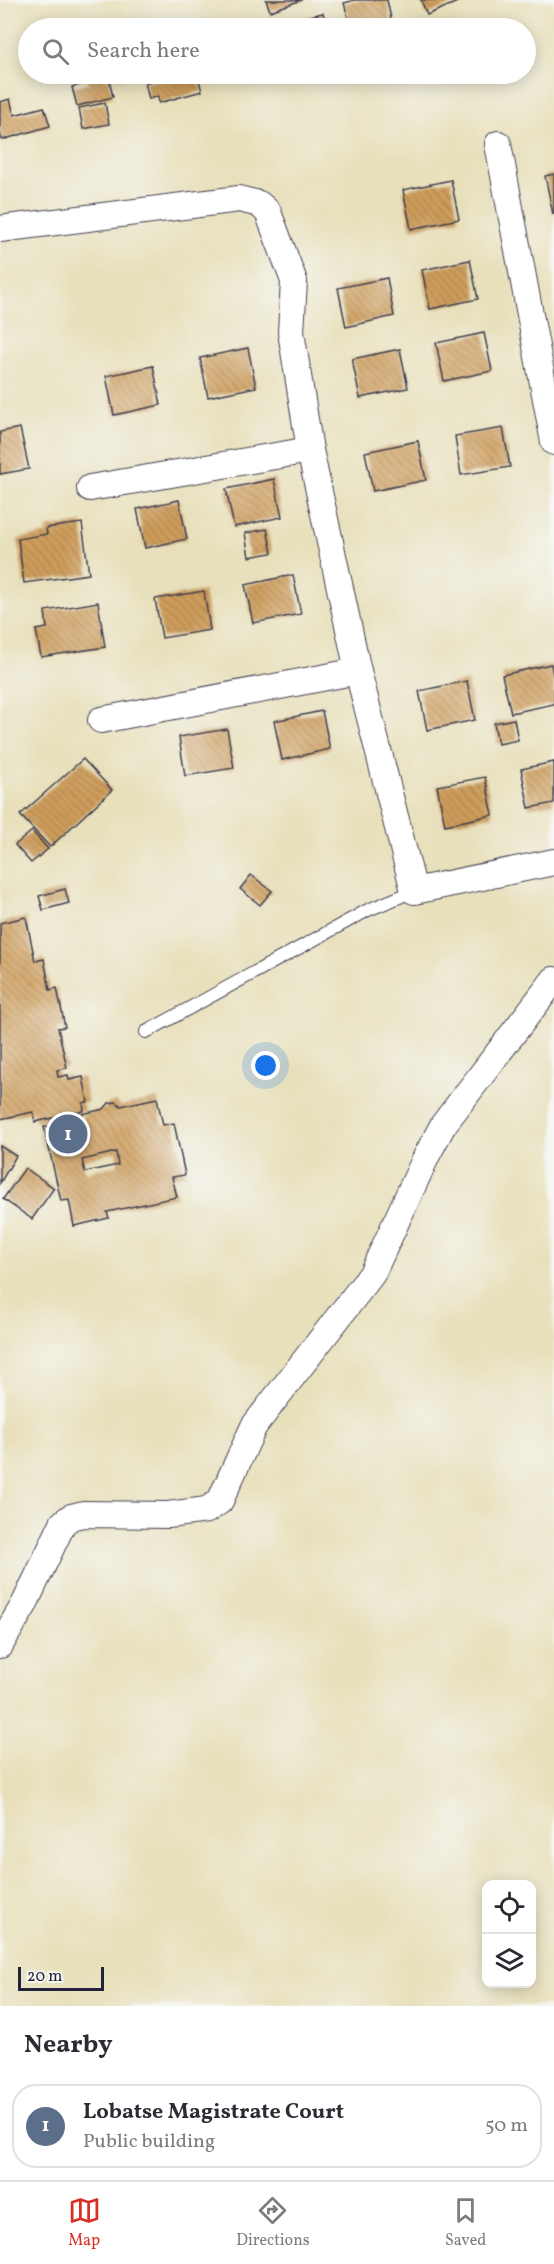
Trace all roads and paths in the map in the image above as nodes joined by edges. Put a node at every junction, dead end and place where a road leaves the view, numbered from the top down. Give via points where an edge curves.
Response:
1 (498, 144) dead end
2 (0, 230) edge
3 (554, 442) edge
4 (310, 450) junction
5 (90, 488) dead end
6 (358, 670) junction
7 (101, 720) dead end
8 (554, 862) edge
9 (414, 891) junction
10 (554, 980) edge
11 (146, 1032) dead end
12 (0, 1645) edge

1 - 3 street
2 - 4 street via 239,199 259,204 272,219 294,281 291,332
4 - 5 street
4 - 6 street
6 - 7 street
6 - 9 street
8 - 9 street
9 - 11 lane via 368,910
10 - 12 street via 443,1125 372,1274 254,1426 220,1501 207,1510 168,1515 71,1517 63,1523

